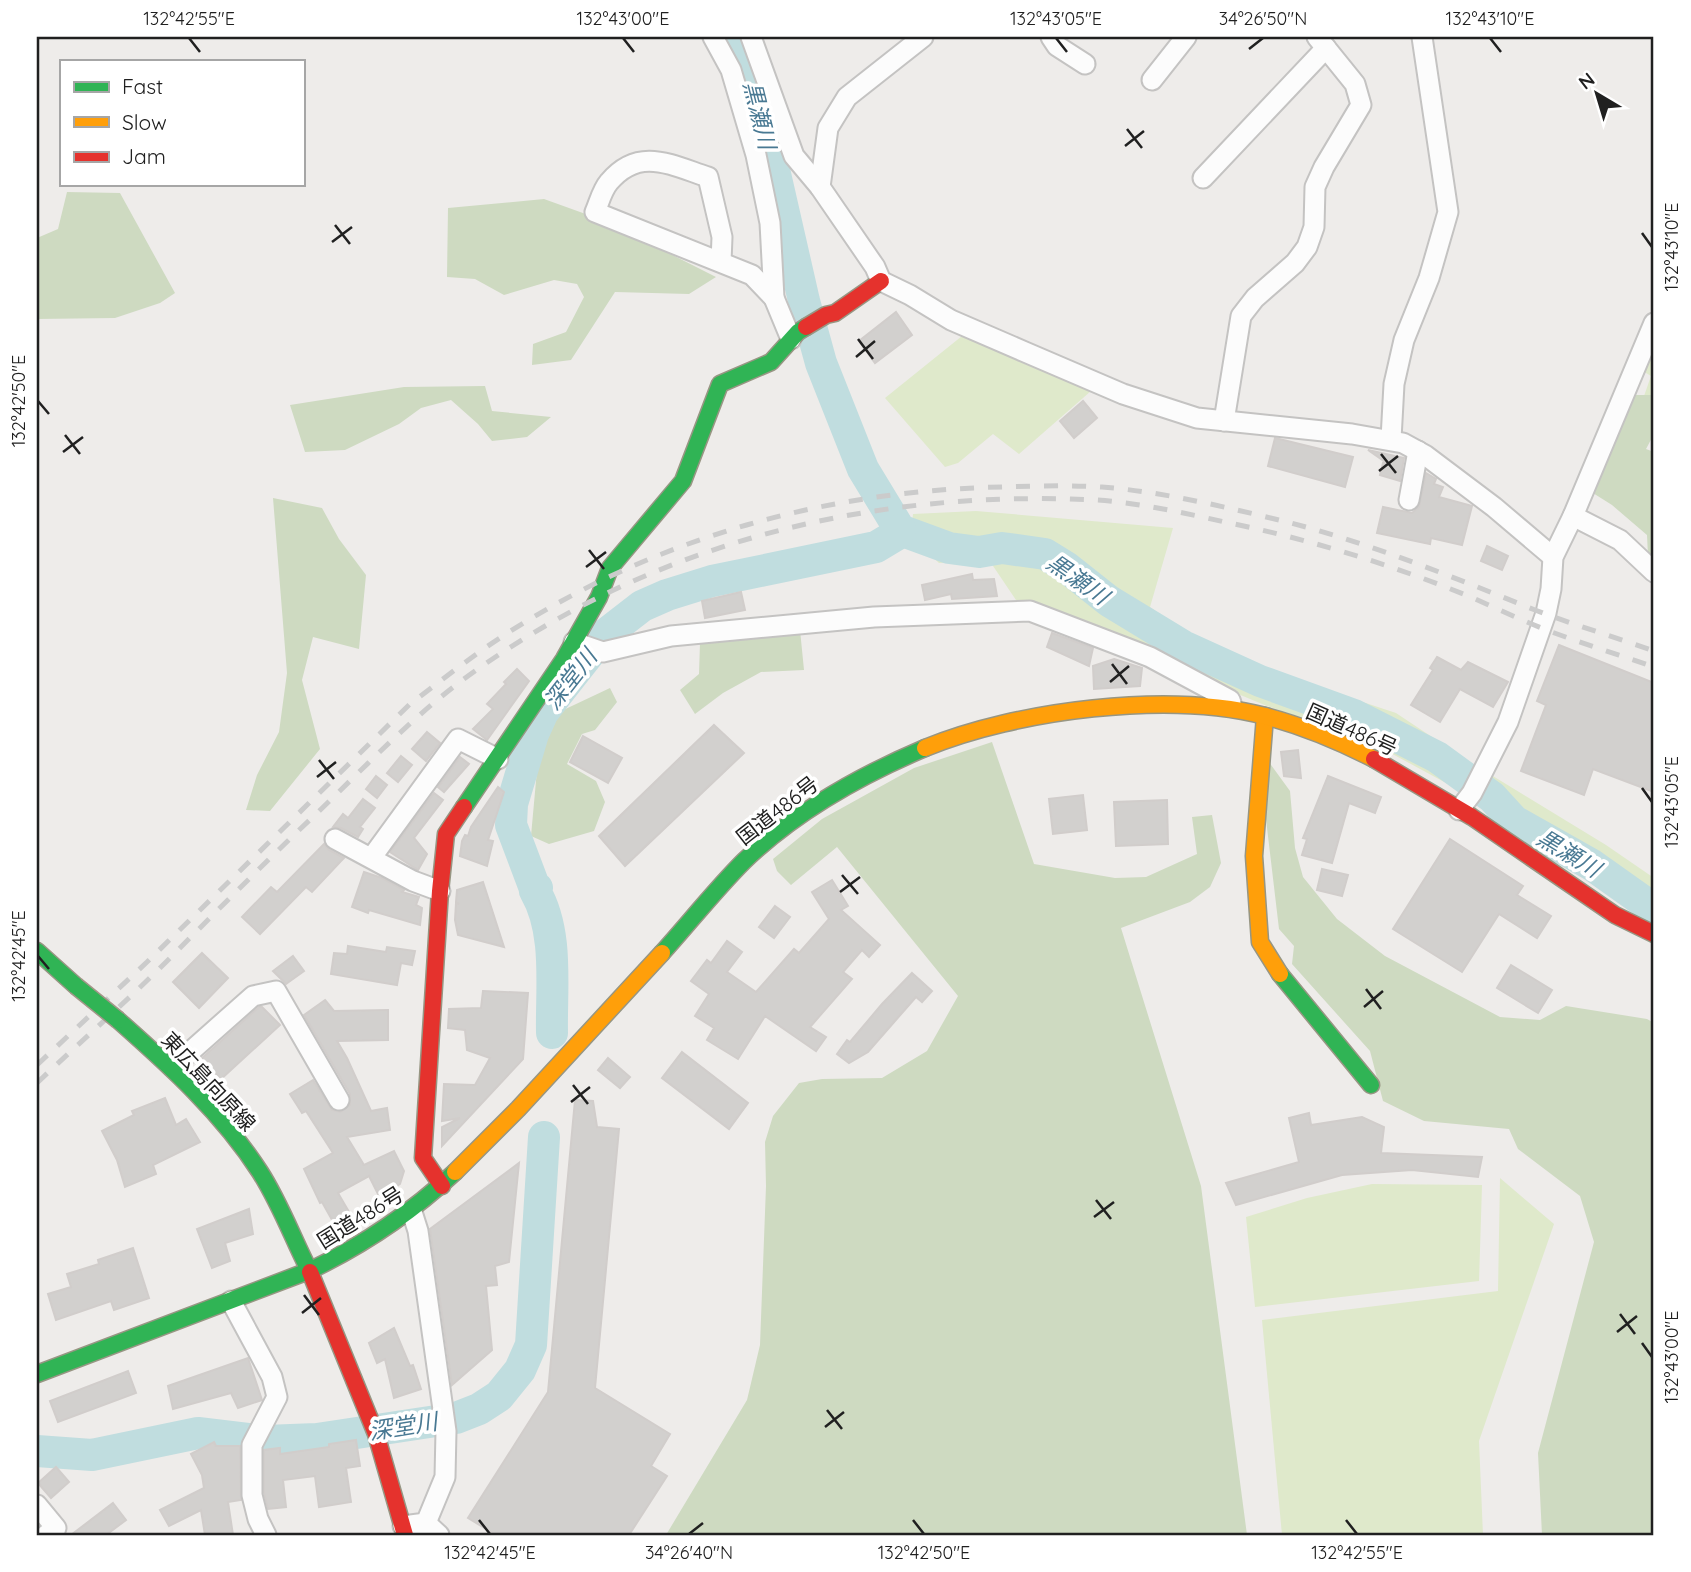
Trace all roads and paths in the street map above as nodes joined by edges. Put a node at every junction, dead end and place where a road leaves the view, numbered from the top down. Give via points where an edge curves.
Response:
1 (713, 37) edge
2 (751, 37) edge
3 (923, 37) edge
4 (1051, 37) edge
5 (1186, 37) edge
6 (1422, 37) edge
7 (1320, 40) edge
8 (1085, 64) dead end
9 (1152, 80) dead end
10 (1203, 178) dead end
11 (820, 187) junction
12 (721, 262) junction
13 (881, 281) junction
14 (774, 298) junction
15 (1654, 323) edge
16 (794, 336) junction
17 (1224, 421) junction
18 (1391, 439) junction
19 (1418, 451) junction
20 (1409, 500) dead end
21 (1573, 516) junction
22 (1553, 557) junction
23 (1654, 572) edge
24 (587, 647) junction
25 (1232, 711) junction
26 (1265, 716) junction
27 (498, 759) junction
28 (1459, 810) junction
29 (335, 839) dead end
30 (372, 857) junction
31 (440, 891) junction
32 (1654, 934) edge
33 (37, 951) edge
34 (173, 1067) junction
35 (1371, 1085) dead end
36 (339, 1100) dead end
37 (442, 1186) junction
38 (412, 1212) junction
39 (310, 1272) junction
40 (230, 1301) junction
41 (37, 1374) edge
42 (37, 1505) edge
43 (433, 1529) edge
44 (404, 1531) edge
45 (46, 1535) edge
46 (266, 1535) edge

1 - 14 street via 731,71 756,155 769,223
2 - 11 street via 794,156
3 - 11 street via 847,97 828,128
4 - 8 street
5 - 9 street
6 - 18 street via 1448,212 1404,340
7 - 10 street
7 - 17 street via 1354,84 1361,105 1315,187 1314,227 1307,247 1241,316
11 - 13 street
12 - 12 street via 594,212 608,183 632,162 653,160 708,177 722,237
12 - 14 street via 752,275
13 - 16 main road
13 - 17 street via 951,320 1123,394 1197,418
14 - 16 street
15 - 21 street
16 - 24 main road via 771,362 720,384 683,481 610,568
17 - 18 street
18 - 19 street
19 - 20 street
19 - 22 street
21 - 22 street
21 - 23 street via 1620,540
22 - 28 street via 1546,613 1508,722
24 - 25 street via 874,617 1030,611 1150,657 1230,700
24 - 27 main road
25 - 26 main road, 国道486号
25 - 37 main road, 国道486号 via 1134,706 1007,721 933,746 846,785 752,854
26 - 28 main road, 国道486号 via 1352,748
26 - 35 main road via 1254,856 1260,942 1281,975
27 - 30 street via 458,739
27 - 31 main road via 446,834
28 - 32 main road, 国道486号 via 1612,914
29 - 30 street
30 - 31 street
31 - 37 main road via 423,1158
33 - 34 main road, 東広島向原線, bridge
34 - 36 street via 253,996 276,991
34 - 39 main road, 東広島向原線 via 261,1172
37 - 38 main road, 国道486号
38 - 39 main road, 国道486号 via 379,1236
38 - 43 street via 446,1431 445,1477
39 - 40 main road, 国道486号
39 - 44 main road, 東広島向原線 via 381,1441
40 - 41 main road, 国道486号
40 - 46 street via 272,1377 277,1397 252,1445 251,1495
42 - 45 street via 55,1528
43 - 44 street

